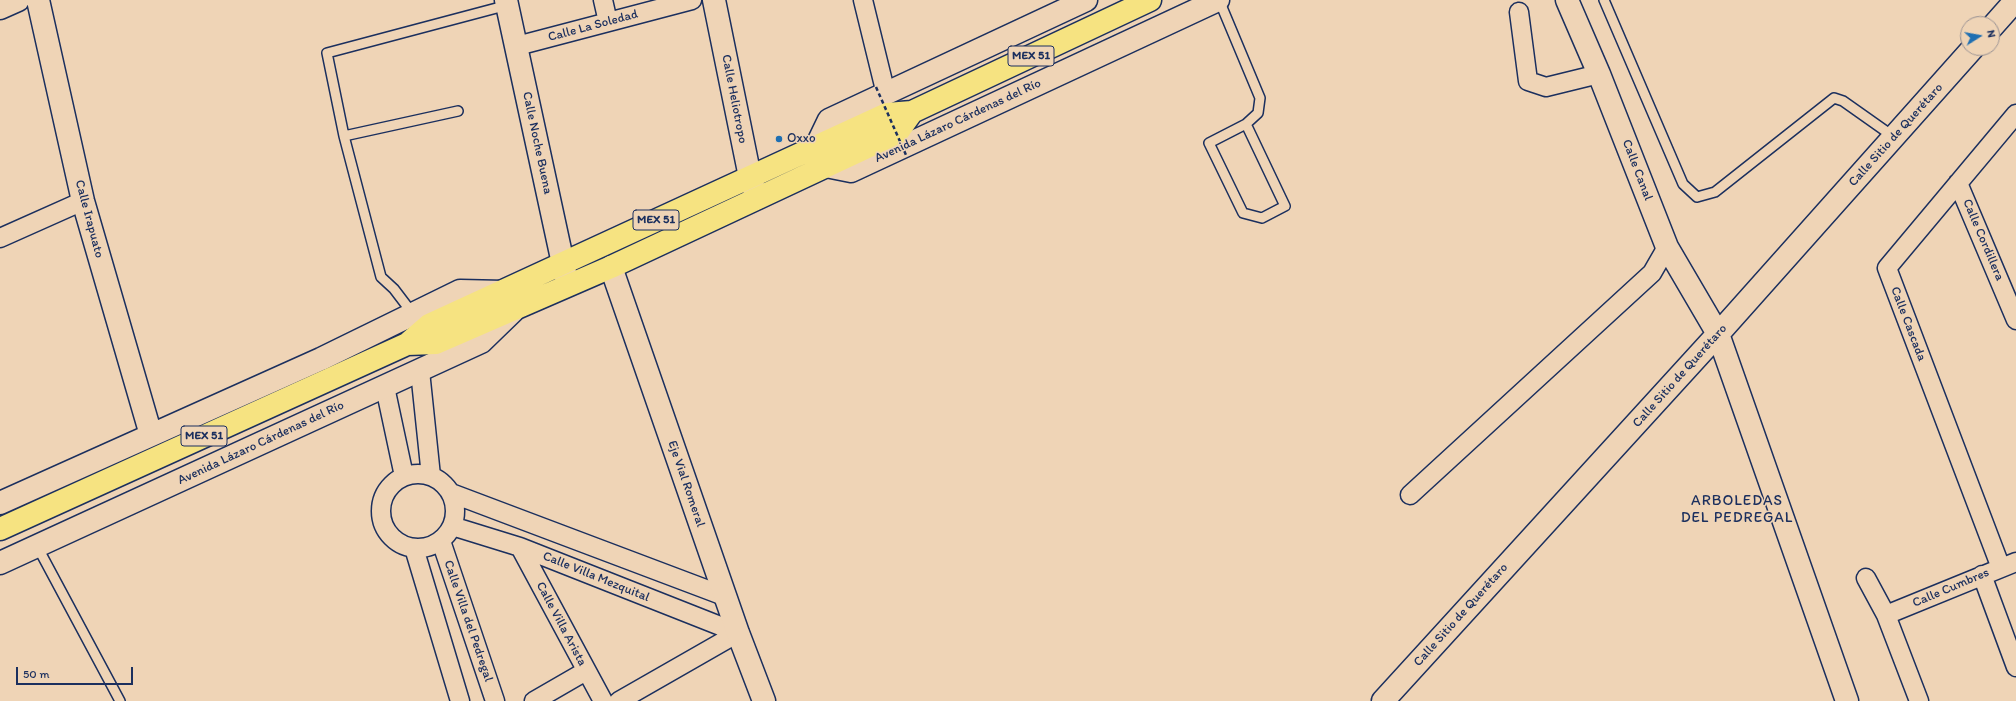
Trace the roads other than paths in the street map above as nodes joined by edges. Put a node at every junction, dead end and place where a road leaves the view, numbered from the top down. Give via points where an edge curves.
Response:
1 (18, 0) edge
2 (38, 0) edge
3 (603, 0) edge
4 (692, 0) edge
5 (714, 0) edge
6 (863, 0) edge
7 (1086, 0) edge
8 (1150, 0) edge
9 (1219, 0) edge
10 (1567, 0) edge
11 (1604, 0) edge
12 (2016, 0) edge
13 (507, 3) edge
14 (0, 8) edge
15 (1519, 12) dead end
16 (2000, 18) edge
17 (608, 22) junction
18 (517, 46) junction
19 (1966, 56) edge
20 (1599, 74) junction
21 (881, 90) junction
22 (458, 111) dead end
23 (912, 112) junction
24 (2016, 114) edge
25 (1246, 124) junction
26 (344, 136) junction
27 (1894, 137) junction
28 (816, 147) junction
29 (826, 166) junction
30 (750, 177) junction
31 (1958, 183) junction
32 (757, 198) junction
33 (83, 201) junction
34 (0, 238) edge
35 (1667, 247) junction
36 (563, 264) junction
37 (611, 266) junction
38 (568, 285) junction
39 (509, 301) junction
40 (413, 314) junction
41 (2016, 320) edge
42 (1718, 334) junction
43 (420, 370) junction
44 (385, 386) junction
45 (151, 435) junction
46 (404, 476) junction
47 (431, 476) junction
48 (450, 493) junction
49 (1410, 495) dead end
50 (0, 503) edge
51 (452, 526) junction
52 (0, 529) edge
53 (441, 541) junction
54 (37, 546) junction
55 (520, 547) junction
56 (414, 548) junction
57 (0, 563) edge
58 (2008, 565) edge
59 (1982, 575) junction
60 (1866, 578) dead end
61 (724, 596) junction
62 (1886, 615) junction
63 (738, 633) junction
64 (2016, 667) edge
65 (586, 671) junction
66 (120, 701) edge
67 (460, 701) edge
68 (495, 701) edge
69 (534, 701) edge
70 (603, 701) edge
71 (619, 701) edge
72 (764, 701) edge
73 (1383, 701) edge
74 (1847, 701) edge
75 (1919, 701) edge

1 - 14 street
2 - 33 street, Calle Irapuato
3 - 17 street
4 - 17 street, Calle La Soledad
5 - 30 street, Calle Heliotropo
6 - 21 street
7 - 21 street
8 - 23 main road, Avenida Lázaro Cárdenas del Río / MEX 51
9 - 25 lane via 1260,98 1258,113
9 - 29 street, Avenida Lázaro Cárdenas del Río via 850,171
10 - 20 street, Calle Canal
11 - 27 lane via 1683,184 1697,197 1715,192 1834,98 1843,101
12 - 16 street
13 - 18 street, Calle Noche Buena
13 - 26 lane via 327,53
15 - 20 street via 1528,81 1546,87
17 - 18 street, Calle La Soledad
18 - 36 street, Calle Noche Buena
19 - 27 street, Calle Sitio de Querétaro
20 - 35 street, Calle Canal
21 - 28 street via 829,120
22 - 26 lane
23 - 28 main road, Avenida Lázaro Cárdenas del Río / MEX 51 via 887,114
23 - 29 main road, Avenida Lázaro Cárdenas del Río / MEX 51 via 897,132
24 - 31 street, Calle Cascada
25 - 25 lane via 1285,206 1262,218 1243,212 1209,143
26 - 40 lane via 381,277
27 - 42 street, Calle Sitio de Querétaro
28 - 30 main road, Avenida Lázaro Cárdenas del Río / MEX 51
29 - 32 main road, Avenida Lázaro Cárdenas del Río / MEX 51
30 - 32 street, Calle Heliotropo
30 - 36 main road, Avenida Lázaro Cárdenas del Río / MEX 51
31 - 41 street, Calle Cordillera
31 - 58 street, Calle Cascada via 1887,268
32 - 37 main road, Avenida Lázaro Cárdenas del Río / MEX 51
33 - 34 street
33 - 45 street, Calle Irapuato
35 - 42 street, Calle Canal
35 - 49 street via 1652,273
36 - 38 street, Calle Noche Buena
36 - 39 main road, Avenida Lázaro Cárdenas del Río / MEX 51
37 - 38 main road, Avenida Lázaro Cárdenas del Río / MEX 51
37 - 61 street, Eje Vial Romeral
38 - 39 main road, Avenida Lázaro Cárdenas del Río / MEX 51
39 - 40 street, Avenida Lázaro Cárdenas del Río via 460,291
39 - 43 street, Avenida Lázaro Cárdenas del Río via 481,342
39 - 52 main road, Avenida Lázaro Cárdenas del Río / MEX 51 via 429,325 407,344
40 - 45 street, Avenida Lázaro Cárdenas del Río via 321,359
42 - 73 street, Calle Sitio de Querétaro
42 - 74 street, Calle Canal
43 - 44 street, Avenida Lázaro Cárdenas del Río
43 - 47 street
44 - 46 street
44 - 54 street, Avenida Lázaro Cárdenas del Río
45 - 50 street, Avenida Lázaro Cárdenas del Río
46 - 47 street
46 - 56 street via 396,480 388,490 381,510 383,523 389,535 399,544
47 - 48 street via 442,483
48 - 51 street via 455,509
48 - 61 street, Calle Villa Mezquital
51 - 53 street
51 - 55 street, Calle Villa Mezquital
53 - 56 street via 429,547
53 - 68 street, Calle Villa del Pedregal
54 - 57 street, Avenida Lázaro Cárdenas del Río
54 - 66 lane
55 - 63 street, Calle Villa Mezquital
55 - 65 street, Calle Villa Arista
56 - 67 street
58 - 59 street, Calle Cumbres
59 - 62 street, Calle Cumbres
59 - 64 street
60 - 62 street
61 - 63 street, Eje Vial Romeral
62 - 75 street
63 - 71 street
63 - 72 street, Eje Vial Romeral
65 - 69 street
65 - 70 street, Calle Villa Arista

